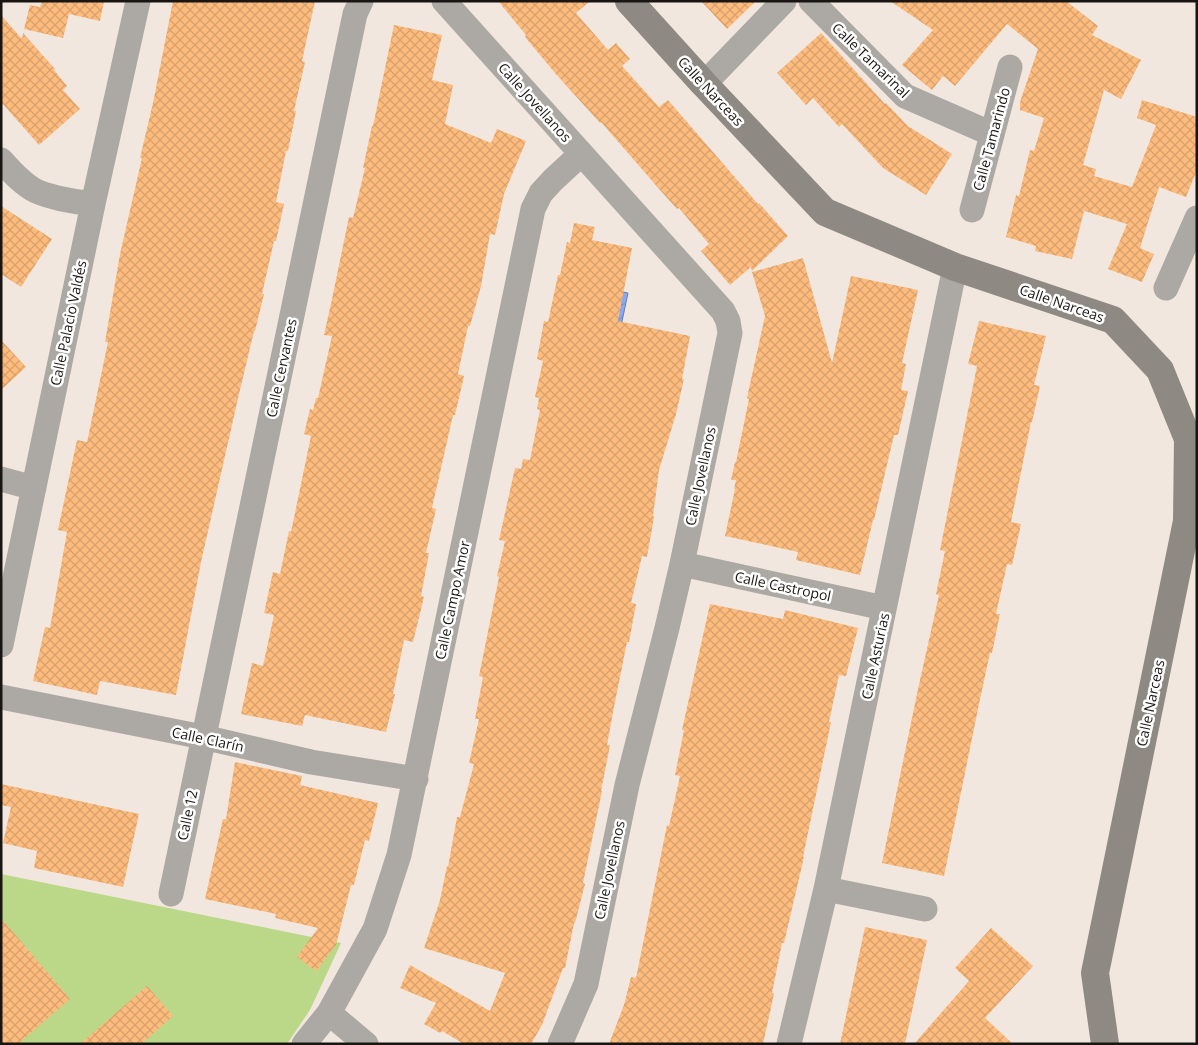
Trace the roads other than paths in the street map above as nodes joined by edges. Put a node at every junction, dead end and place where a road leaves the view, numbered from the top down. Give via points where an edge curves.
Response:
1 (138, 1) edge
2 (361, 1) edge
3 (444, 1) edge
4 (629, 1) edge
5 (784, 1) edge
6 (811, 1) edge
7 (1010, 68) dead end
8 (704, 84) junction
9 (992, 134) junction
10 (581, 154) junction
11 (1, 160) edge
12 (93, 204) junction
13 (972, 210) dead end
14 (1197, 218) edge
15 (955, 267) junction
16 (1166, 288) dead end
17 (1, 479) edge
18 (34, 488) junction
19 (682, 564) junction
20 (884, 608) junction
21 (1, 645) edge
22 (1, 697) edge
23 (204, 737) junction
24 (416, 779) junction
25 (826, 889) junction
26 (171, 894) dead end
27 (925, 909) dead end
28 (329, 1013) junction
29 (304, 1044) edge
30 (366, 1044) edge
31 (560, 1044) edge
32 (788, 1044) edge
33 (1105, 1044) edge

1 - 12 street, Calle Palacio Valdés
2 - 23 street, Calle Cervantes via 355,14
3 - 10 street, Calle Jovellanos
4 - 8 street, Calle Narceas
5 - 8 street
6 - 9 street, Calle Tamarinal via 905,96
7 - 9 street, Calle Tamarindo
8 - 15 street, Calle Narceas via 825,212
9 - 13 street, Calle Tamarindo
10 - 19 street, Calle Jovellanos via 723,311 728,321 730,332
10 - 24 street, Calle Campo Amor via 541,193 533,209
11 - 12 street via 35,190 60,199
12 - 18 street, Calle Palacio Valdés
14 - 16 street
15 - 20 street, Calle Asturias
15 - 33 street, Calle Narceas via 1113,320 1160,370 1188,439 1187,521 1095,973
17 - 18 street
18 - 21 street, Calle Palacio Valdés
19 - 20 street, Calle Castropol
19 - 31 street, Calle Jovellanos via 627,784 586,984
20 - 25 street, Calle Asturias
22 - 23 street, Calle Clarín
23 - 24 street, Calle Clarín via 311,762
23 - 26 street, Calle 12
24 - 28 street, Calle Campo Amor via 399,855 375,929
25 - 27 street
25 - 32 street, Calle Asturias
28 - 29 street, Calle Campo Amor
28 - 30 street

